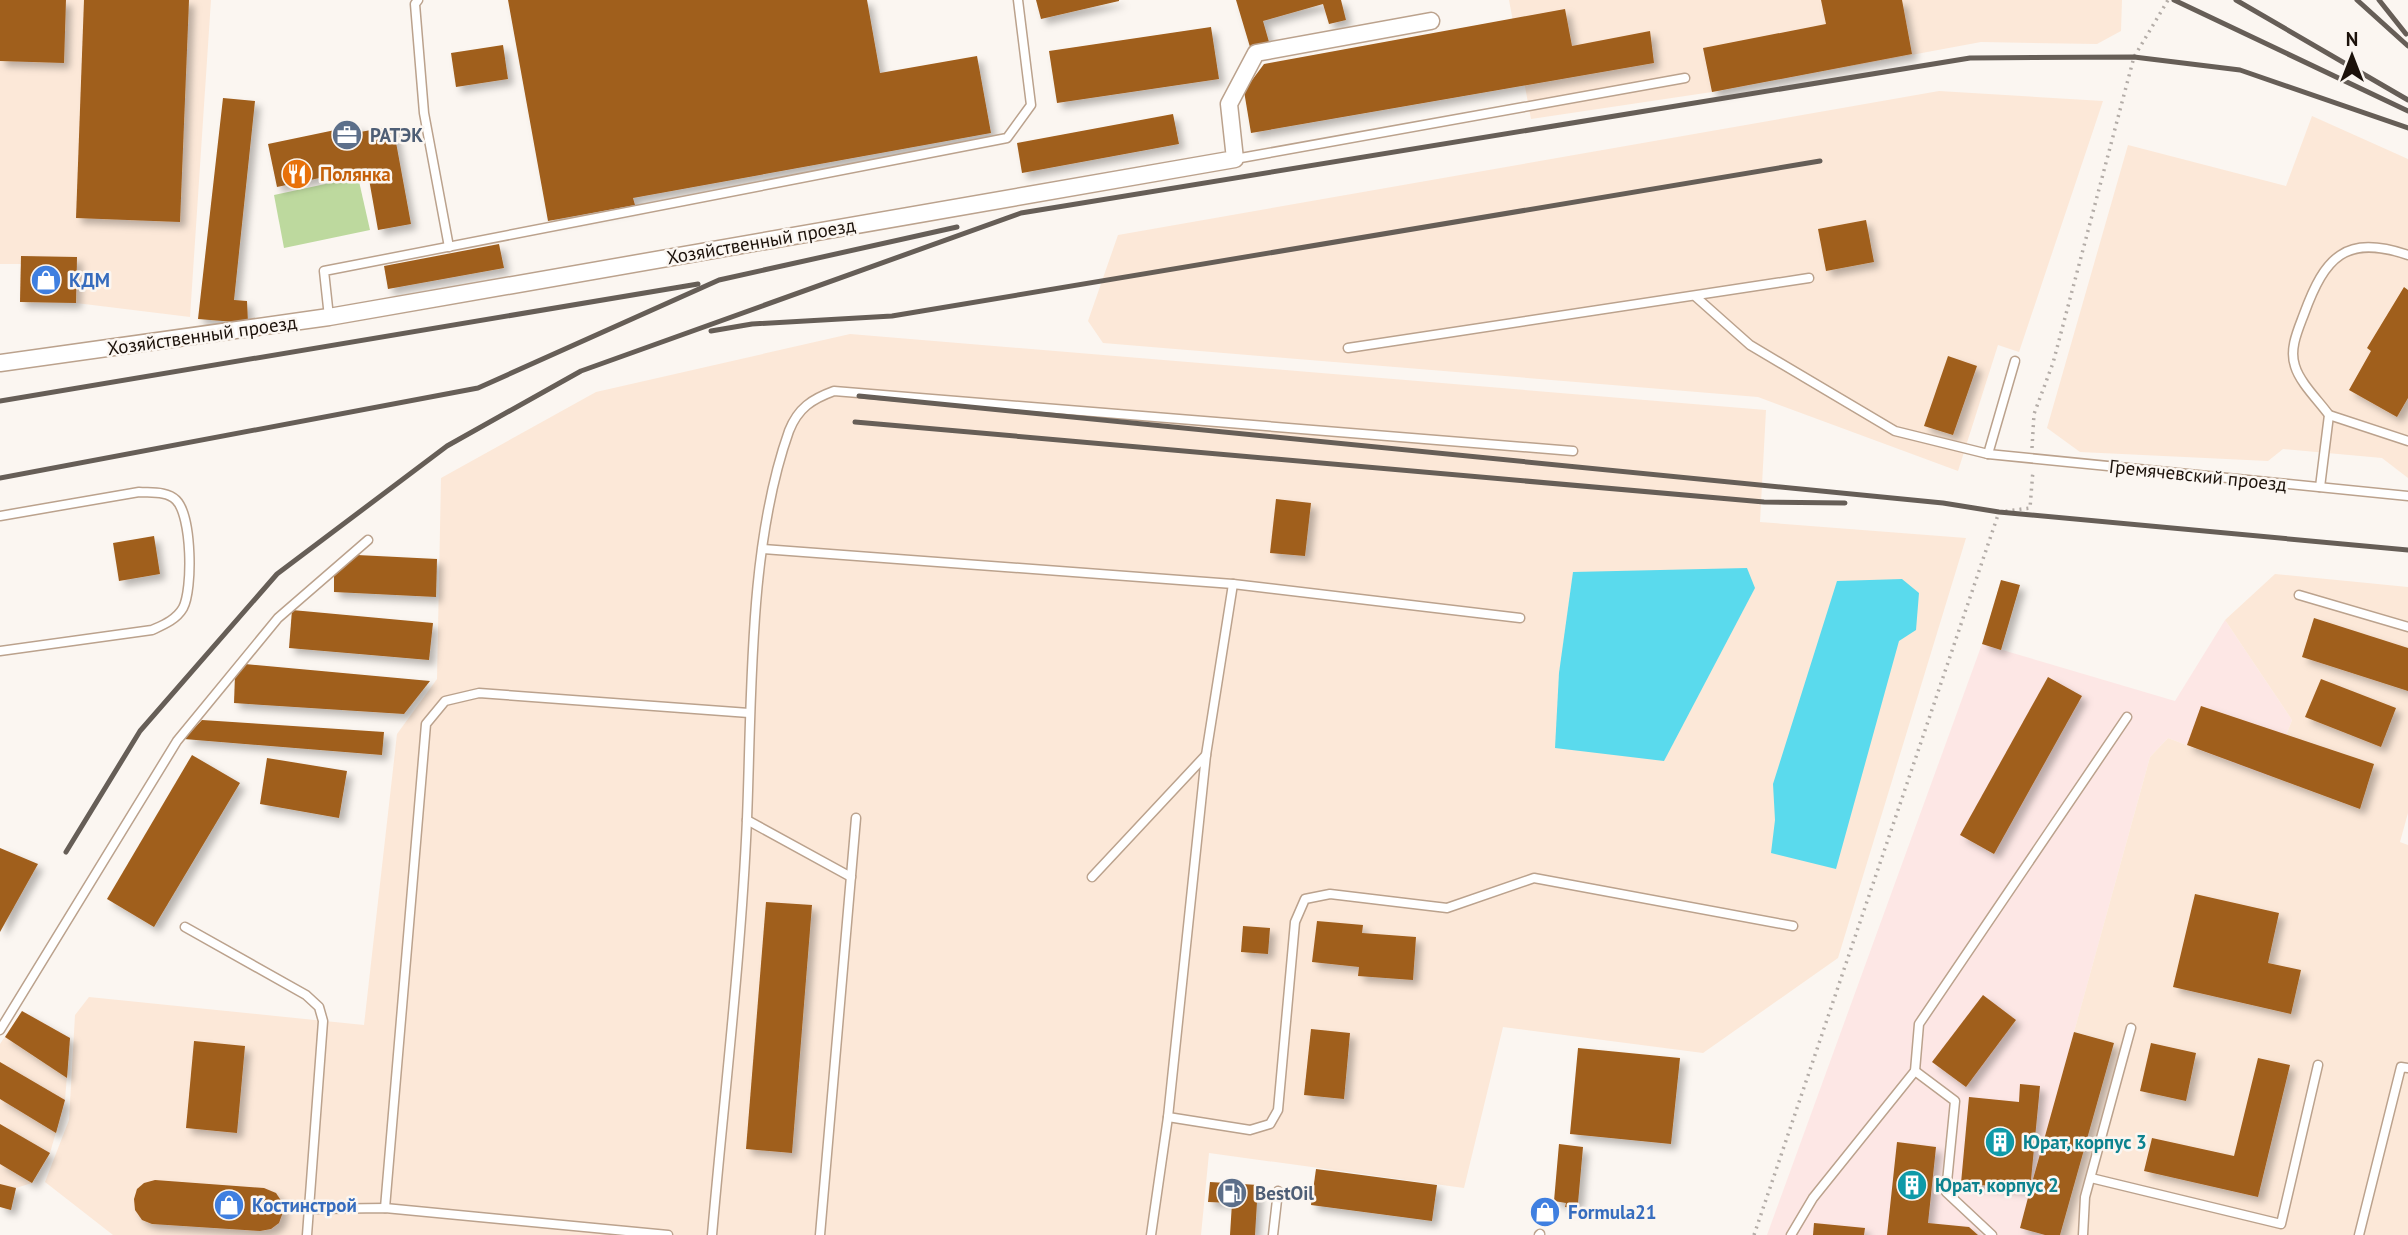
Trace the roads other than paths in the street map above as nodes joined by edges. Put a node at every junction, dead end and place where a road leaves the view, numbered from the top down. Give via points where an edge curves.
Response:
1 (418, 0) edge
2 (1018, 0) edge
3 (1431, 21) dead end
4 (1685, 78) dead end
5 (1235, 159) junction
6 (449, 247) junction
7 (2408, 255) edge
8 (1809, 278) dead end
9 (1696, 297) junction
10 (328, 317) junction
11 (1348, 348) dead end
12 (2015, 361) dead end
13 (0, 363) edge
14 (2329, 415) junction
15 (2408, 441) edge
16 (1573, 451) dead end
17 (1988, 454) junction
18 (2320, 487) junction
19 (2408, 496) edge
20 (0, 516) edge
21 (368, 540) dead end
22 (763, 550) junction
23 (1233, 584) junction
24 (2299, 595) dead end
25 (1520, 618) dead end
26 (2408, 627) edge
27 (0, 651) edge
28 (749, 713) junction
29 (2127, 717) dead end
30 (1206, 755) junction
31 (856, 818) dead end
32 (747, 820) junction
33 (851, 877) junction
34 (1092, 877) dead end
35 (1793, 926) dead end
36 (185, 927) dead end
37 (2131, 1028) dead end
38 (0, 1030) edge
39 (2318, 1065) dead end
40 (2408, 1068) edge
41 (1915, 1071) junction
42 (1168, 1117) junction
43 (2091, 1178) junction
44 (1278, 1191) dead end
45 (385, 1208) junction
46 (309, 1209) junction
47 (307, 1235) edge
48 (668, 1235) edge
49 (712, 1235) edge
50 (820, 1235) edge
51 (1151, 1235) edge
52 (1273, 1235) edge
53 (1791, 1235) edge
54 (1992, 1235) edge
55 (2083, 1235) edge
56 (2359, 1235) edge

1 - 6 lane via 424,113
2 - 6 lane via 1031,105 1007,138
3 - 5 street via 1256,53 1229,104
4 - 5 lane
5 - 10 street, Хозяйственный проезд
6 - 10 lane via 324,271
7 - 14 lane via 2385,247 2359,247 2337,256 2316,279 2294,339 2293,357 2295,368
8 - 9 lane
9 - 11 lane
9 - 17 lane, Гремячевский проезд via 1750,345 1895,431
10 - 13 street, Хозяйственный проезд
12 - 17 lane
14 - 15 lane
14 - 18 lane
16 - 22 lane via 834,391 810,400 790,428 774,484
17 - 18 lane, Гремячевский проезд
18 - 19 lane, Гремячевский проезд
20 - 27 lane via 139,492 163,493 177,501 183,514 190,587 182,609 169,623 152,630
21 - 38 lane via 278,618 177,741
22 - 23 lane
22 - 28 lane
23 - 25 lane
23 - 30 lane
24 - 26 lane
28 - 32 lane
28 - 45 lane via 479,693 445,701 426,724
29 - 41 lane via 1919,1024
30 - 34 lane
30 - 42 lane
31 - 33 lane
32 - 33 lane
32 - 49 lane
33 - 50 lane
35 - 42 lane via 1534,878 1447,908 1330,894 1305,899 1295,922 1278,1110 1270,1124 1250,1130
36 - 46 lane via 306,995 319,1007 323,1021
37 - 43 lane
39 - 43 lane via 2281,1224
40 - 56 lane via 2401,1067
41 - 53 lane via 1813,1198
41 - 54 lane via 1955,1101 1946,1192
42 - 51 lane
43 - 55 lane
44 - 52 lane
45 - 46 lane
45 - 48 lane
46 - 47 lane

